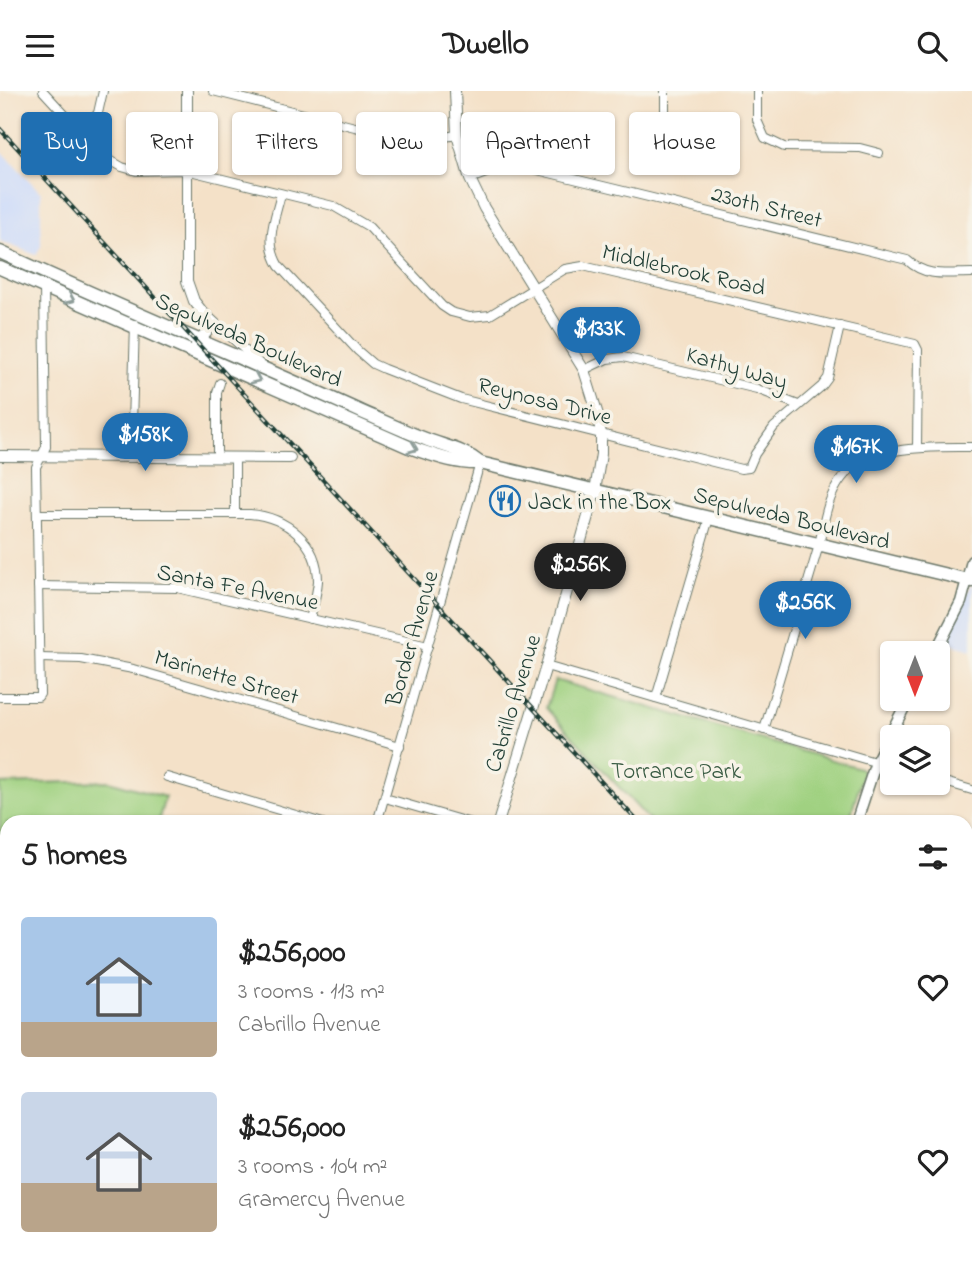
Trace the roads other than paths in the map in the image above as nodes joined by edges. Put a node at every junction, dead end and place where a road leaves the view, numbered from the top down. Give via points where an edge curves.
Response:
1 (43, 91) edge
2 (103, 91) edge
3 (187, 91) edge
4 (213, 91) edge
5 (455, 91) edge
6 (665, 91) edge
7 (757, 91) edge
8 (62, 112) edge
9 (98, 112) edge
10 (187, 112) edge
11 (665, 112) edge
12 (457, 135) junction
13 (879, 153) dead end
14 (186, 175) edge
15 (206, 175) edge
16 (470, 179) junction
17 (281, 194) junction
18 (0, 252) edge
19 (0, 268) edge
20 (43, 271) junction
21 (972, 273) edge
22 (44, 288) junction
23 (533, 289) junction
24 (201, 309) junction
25 (136, 313) junction
26 (840, 326) junction
27 (134, 327) junction
28 (196, 347) junction
29 (265, 368) junction
30 (584, 370) junction
31 (220, 383) dead end
32 (798, 405) junction
33 (365, 420) junction
34 (601, 433) junction
35 (972, 447) edge
36 (917, 449) junction
37 (0, 456) edge
38 (41, 457) junction
39 (131, 457) junction
40 (217, 458) junction
41 (235, 458) junction
42 (290, 458) dead end
43 (480, 463) junction
44 (595, 491) junction
45 (37, 514) junction
46 (235, 514) junction
47 (709, 519) junction
48 (819, 545) junction
49 (972, 561) edge
50 (970, 581) edge
51 (38, 586) junction
52 (310, 619) junction
53 (942, 641) edge
54 (428, 646) junction
55 (40, 658) junction
56 (546, 666) junction
57 (0, 697) edge
58 (656, 698) junction
59 (902, 711) edge
60 (764, 730) junction
61 (400, 746) junction
62 (876, 762) junction
63 (880, 763) edge
64 (167, 777) dead end
65 (950, 784) edge
66 (972, 790) edge
67 (385, 798) junction
68 (296, 815) edge
69 (380, 815) edge
70 (443, 815) edge
71 (500, 815) edge
72 (859, 815) edge

1 - 8 street, Middlebrook Road
2 - 9 street
3 - 10 street
4 - 12 street via 402,139
5 - 12 street, Cabrillo Avenue
6 - 11 street
7 - 13 street via 757,120 765,138 784,147 860,148
12 - 16 street, Cabrillo Avenue
14 - 24 street via 187,281
15 - 17 street, Middlebrook Road
16 - 21 street, 230th Street via 502,167 525,167 907,260 918,270
16 - 23 street, Cabrillo Avenue
17 - 23 street, Middlebrook Road via 333,206 359,219 442,306 460,316 490,315
17 - 34 street, Reynosa Drive via 270,236 273,255 365,359 461,399
18 - 20 main road, Sepulveda Boulevard
19 - 22 main road, Sepulveda Boulevard
20 - 22 street
20 - 25 main road, Sepulveda Boulevard
22 -> 27 main road, Sepulveda Boulevard
22 - 38 street via 46,447
23 - 26 street, Middlebrook Road via 565,269 583,265
23 - 30 street, Cabrillo Avenue
24 - 28 street via 209,326
24 - 29 street
25 - 27 street
25 - 28 main road, Sepulveda Boulevard
26 - 32 street, Reynosa Drive via 828,378
26 - 36 street, Middlebrook Road via 917,346
27 - 28 main road, Sepulveda Boulevard
27 - 39 street
28 - 29 main road, Sepulveda Boulevard
28 -> 33 main road, Sepulveda Boulevard
29 - 33 main road, Sepulveda Boulevard
30 - 32 street, Kathy Way via 623,357 757,389
30 - 34 street, Cabrillo Avenue
31 - 40 street
32 - 34 street, Reynosa Drive via 774,427 745,469
33 - 43 main road, Sepulveda Boulevard via 439,458
34 - 44 street, Cabrillo Avenue
35 - 36 street
36 - 48 street via 873,457 851,468 830,499
37 - 38 street
38 - 39 street
38 - 45 street via 36,467
39 - 40 street
40 - 41 street
41 - 42 street
41 - 46 street
43 - 44 main road, Sepulveda Boulevard
43 - 54 street, Border Avenue
44 - 47 main road, Sepulveda Boulevard
44 - 56 street, Cabrillo Avenue
45 - 46 street
45 - 51 street
46 - 52 street via 272,518 302,537 317,571
47 - 48 main road, Sepulveda Boulevard
47 - 58 street
48 - 50 main road, Sepulveda Boulevard
48 - 60 street
49 - 50 main road
50 - 53 main road
51 - 52 street, Santa Fe Avenue via 177,589
51 - 55 street
52 - 54 street, Santa Fe Avenue
54 - 61 street, Border Avenue
55 - 57 street via 38,697
55 - 61 street, Marinette Street via 120,666
56 - 58 street
56 - 71 street, Cabrillo Avenue
58 - 60 street
59 - 62 main road
60 - 62 street
61 - 67 street, Border Avenue
62 - 63 street
62 - 72 main road
64 - 68 street
65 - 66 street
67 - 69 street, Border Avenue
67 - 70 street

